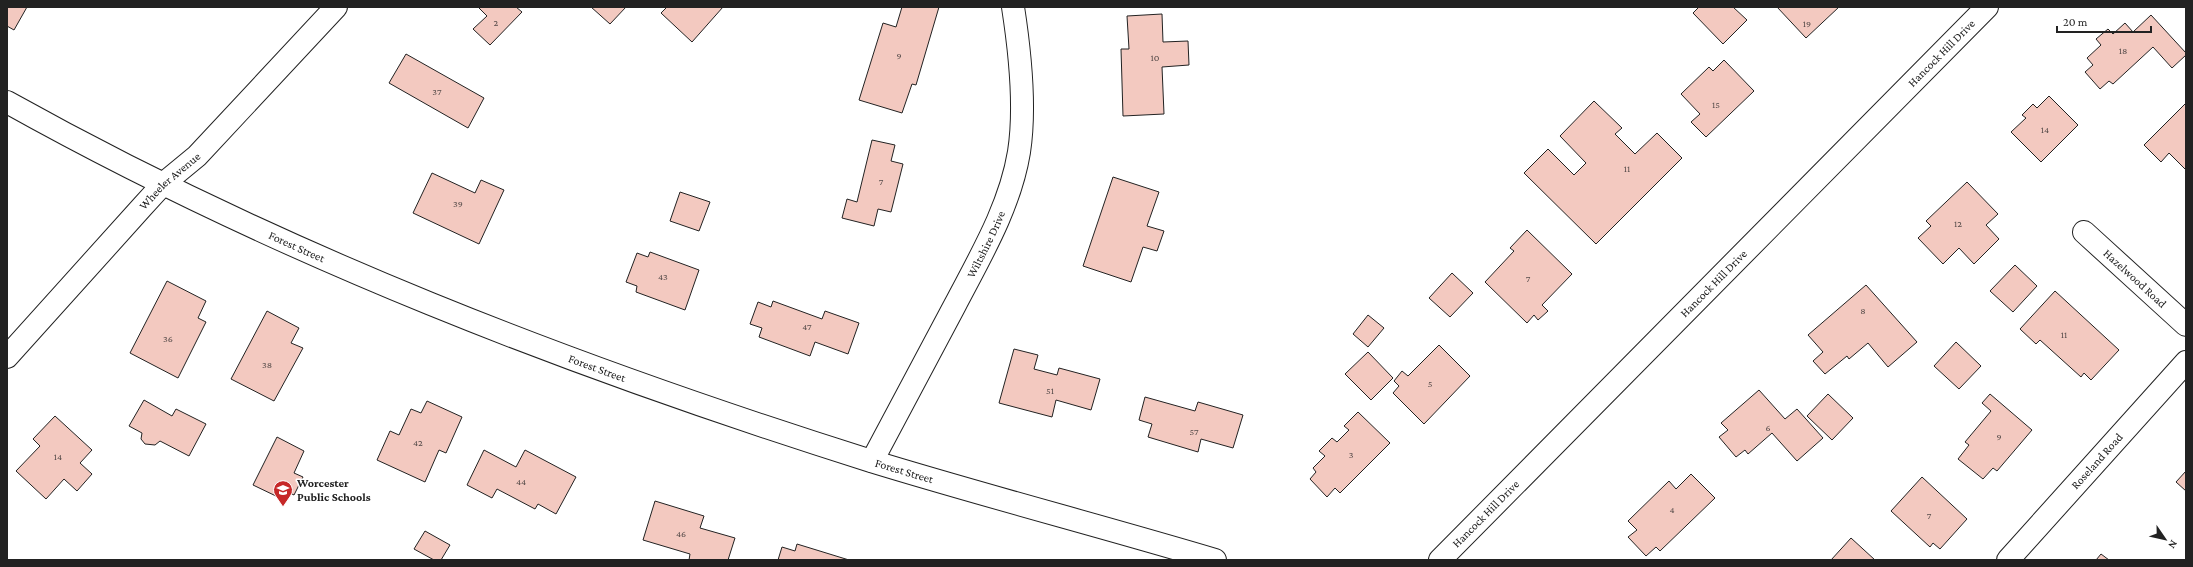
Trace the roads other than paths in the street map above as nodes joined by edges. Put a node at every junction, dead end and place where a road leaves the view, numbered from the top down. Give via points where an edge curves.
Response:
1 (336, 7) edge
2 (1013, 7) edge
3 (1987, 7) edge
4 (7, 102) edge
5 (163, 184) junction
6 (2084, 232) dead end
7 (2186, 325) edge
8 (7, 357) edge
9 (2186, 362) edge
10 (872, 461) junction
11 (1215, 560) edge
12 (1440, 560) edge
13 (2008, 560) edge

1 - 5 street, Wheeler Avenue via 197,156
2 - 10 street, Wiltshire Drive via 1019,47 1021,113 1019,152 1013,177 984,251
3 - 12 street, Hancock Hill Drive
4 - 5 street, Forest Street
5 - 8 street, Wheeler Avenue
5 - 10 street, Forest Street via 327,262 468,321 621,378
6 - 7 street, Hazelwood Road
9 - 13 street, Roseland Road
10 - 11 street, Forest Street

